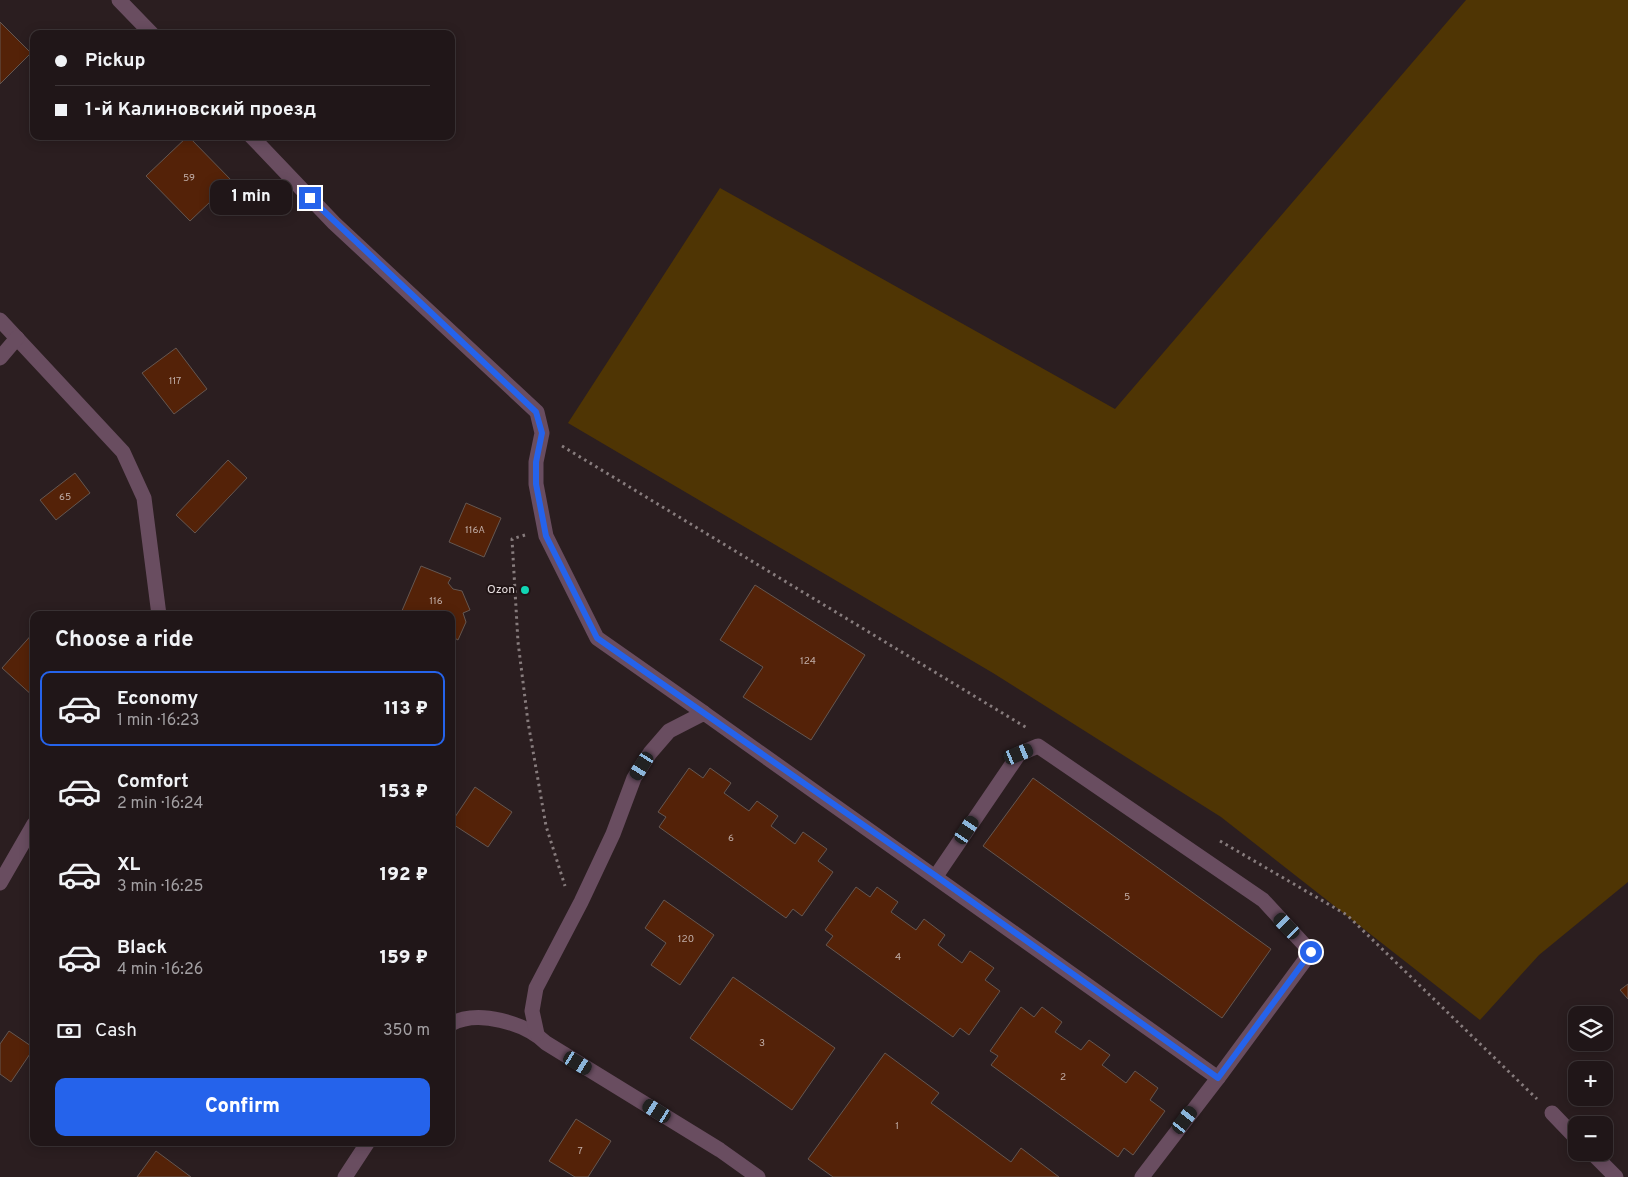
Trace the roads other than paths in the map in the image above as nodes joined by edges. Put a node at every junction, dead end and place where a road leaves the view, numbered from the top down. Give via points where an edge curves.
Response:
1 (119, 0) edge
2 (148, 30) edge
3 (255, 140) edge
4 (0, 320) edge
5 (17, 338) junction
6 (0, 358) edge
7 (158, 611) edge
8 (704, 713) junction
9 (30, 831) edge
10 (936, 876) junction
11 (0, 883) edge
12 (455, 1022) edge
13 (537, 1034) junction
14 (1218, 1078) junction
15 (1552, 1113) dead end
16 (1568, 1130) edge
17 (365, 1146) edge
18 (1600, 1161) edge
19 (345, 1177) edge
20 (758, 1177) edge
21 (1142, 1177) edge
22 (1616, 1177) edge

1 - 2 street
3 - 8 street via 334,223 536,412 542,433 536,462 536,484 545,532 597,638
4 - 5 street
5 - 6 street
5 - 7 street via 123,452 144,498
8 - 10 street
8 - 13 street via 669,731 634,778 613,834 536,988 532,1011
9 - 11 street
10 - 14 street
10 - 14 street via 1019,754 1038,746 1263,900 1311,952
12 - 13 street via 486,1018
13 - 20 street via 546,1043 720,1150
14 - 21 street
15 - 16 street
17 - 19 street
18 - 22 street

